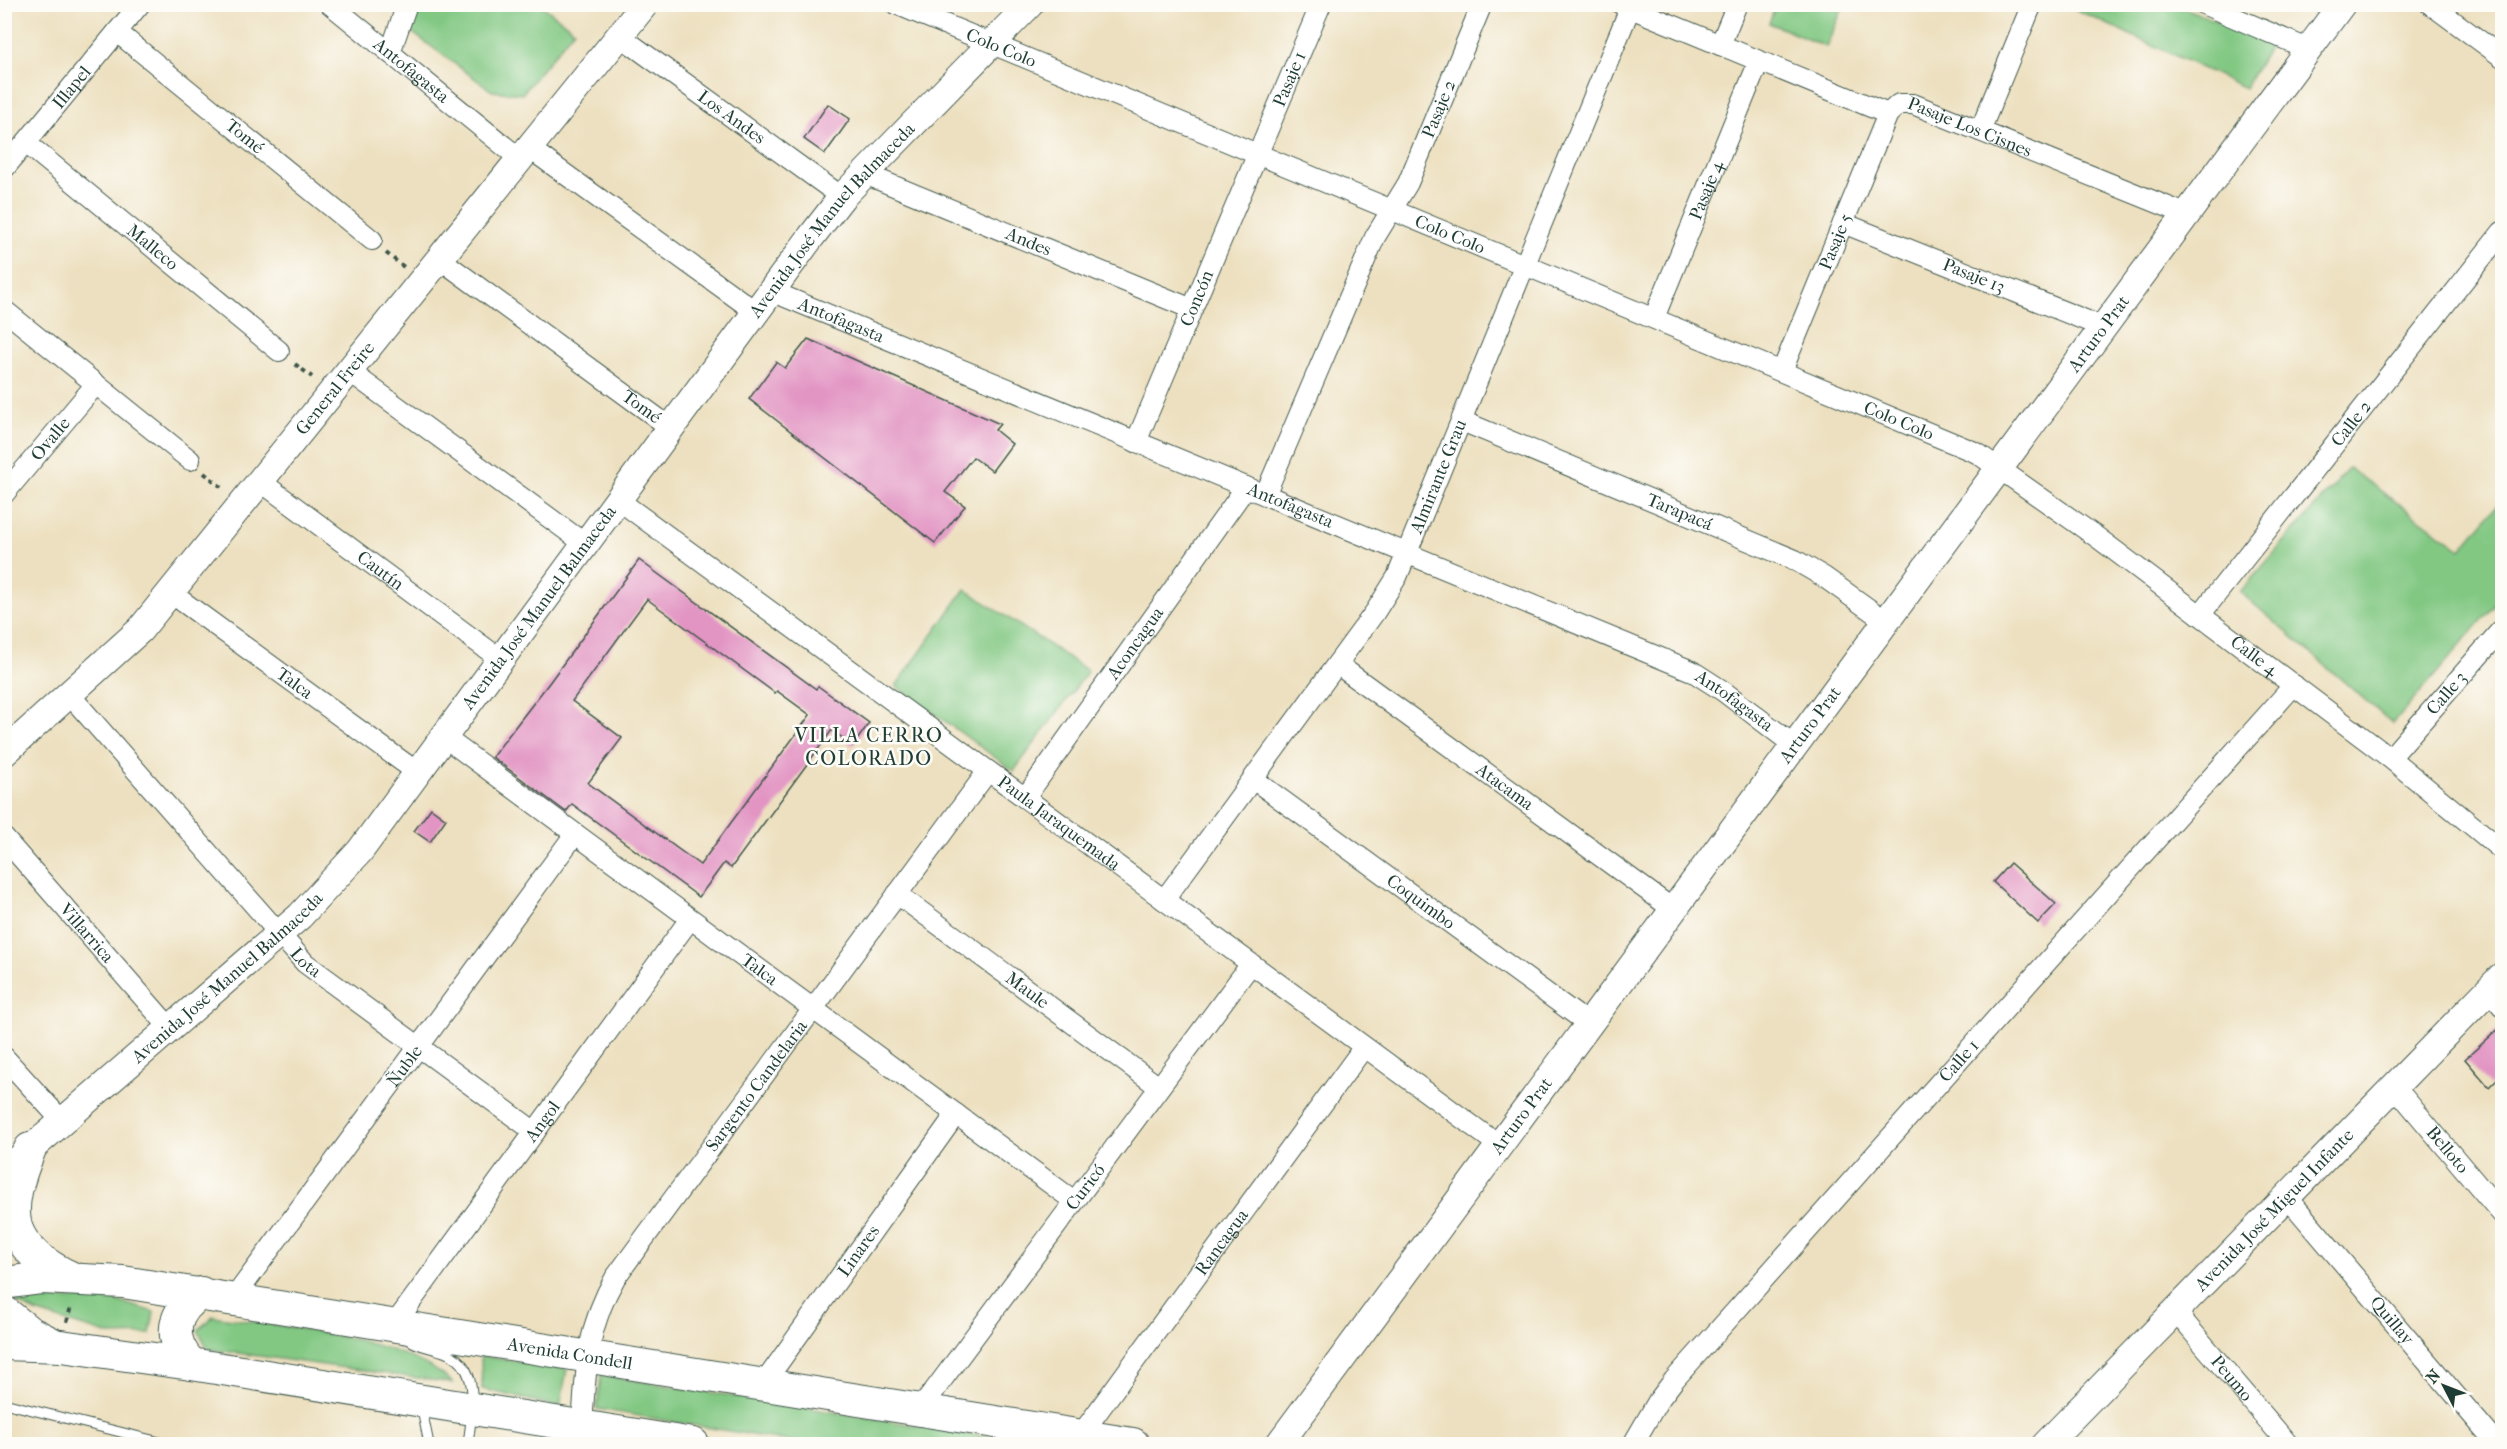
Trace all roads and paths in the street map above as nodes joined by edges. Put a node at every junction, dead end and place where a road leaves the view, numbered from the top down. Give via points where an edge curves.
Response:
1 (140, 4) edge
2 (330, 4) edge
3 (407, 4) edge
4 (645, 4) edge
5 (896, 4) edge
6 (1030, 4) edge
7 (1321, 4) edge
8 (1482, 4) edge
9 (1737, 4) edge
10 (2032, 4) edge
11 (2203, 4) edge
12 (2343, 4) edge
13 (2430, 4) edge
14 (1626, 6) edge
15 (117, 32) junction
16 (620, 36) junction
17 (991, 43) junction
18 (1720, 45) junction
19 (2310, 50) junction
20 (390, 53) junction
21 (2502, 57) edge
22 (1759, 62) junction
23 (1888, 114) junction
24 (1980, 131) junction
25 (26, 143) junction
26 (525, 154) junction
27 (1257, 154) junction
28 (4, 169) edge
29 (865, 174) junction
30 (842, 197) junction
31 (1392, 209) junction
32 (2188, 215) junction
33 (1843, 224) junction
34 (2502, 232) edge
35 (372, 240) joint
36 (440, 259) junction
37 (1525, 265) junction
38 (421, 281) junction
39 (764, 302) junction
40 (1192, 309) junction
41 (4, 310) edge
42 (1654, 318) junction
43 (2105, 328) junction
44 (279, 351) joint
45 (349, 371) junction
46 (1782, 371) junction
47 (96, 384) junction
48 (332, 393) junction
49 (1462, 421) junction
50 (671, 428) junction
51 (1136, 442) junction
52 (190, 460) joint
53 (2001, 468) junction
54 (260, 481) junction
55 (1246, 487) junction
56 (4, 494) edge
57 (1266, 495) junction
58 (617, 499) junction
59 (242, 504) junction
60 (585, 544) junction
61 (1407, 554) junction
62 (171, 593) junction
63 (2200, 615) junction
64 (1887, 622) junction
65 (2502, 629) edge
66 (500, 659) junction
67 (1337, 664) junction
68 (2294, 685) junction
69 (69, 694) junction
70 (444, 737) junction
71 (1795, 746) junction
72 (4, 753) edge
73 (2390, 758) junction
74 (988, 771) junction
75 (418, 773) junction
76 (1253, 779) junction
77 (1025, 798) junction
78 (575, 834) junction
79 (4, 838) edge
80 (2502, 850) edge
81 (897, 894) junction
82 (1164, 900) junction
83 (1674, 910) junction
84 (690, 919) junction
85 (279, 934) junction
86 (1251, 964) junction
87 (2498, 991) edge
88 (812, 1009) junction
89 (1590, 1025) junction
90 (170, 1028) junction
91 (418, 1047) junction
92 (1364, 1047) junction
93 (4, 1057) edge
94 (1159, 1087) junction
95 (2395, 1087) junction
96 (956, 1114) junction
97 (62, 1121) junction
98 (535, 1132) junction
99 (1500, 1146) junction
100 (30, 1149) junction
101 (4, 1172) edge
102 (2287, 1197) junction
103 (1074, 1202) junction
104 (2502, 1214) edge
105 (72, 1278) junction
106 (4, 1282) edge
107 (201, 1293) junction
108 (234, 1298) junction
109 (2175, 1311) junction
110 (4, 1312) edge
111 (394, 1325) junction
112 (4, 1344) edge
113 (61, 1346) junction
114 (586, 1358) junction
115 (191, 1364) junction
116 (762, 1386) junction
117 (419, 1400) junction
118 (4, 1403) edge
119 (471, 1408) junction
120 (919, 1411) junction
121 (582, 1426) junction
122 (1080, 1436) junction
123 (168, 1444) edge
124 (429, 1444) edge
125 (468, 1444) edge
126 (693, 1444) edge
127 (1133, 1444) edge
128 (1279, 1444) edge
129 (1634, 1444) edge
130 (2046, 1444) edge
131 (2288, 1444) edge
132 (2497, 1444) edge

1 - 15 street, Illapel
2 - 20 street, Antofagasta
3 - 20 street
4 - 16 street, General Freire
5 - 17 street, Colo Colo
6 - 17 street, Avenida José Manuel Balmaceda
7 - 27 street, Pasaje 1
8 - 31 street, Pasaje 2 via 1408,183
9 - 18 street
10 - 24 street
11 - 19 street
12 - 19 street, Arturo Prat
13 - 21 street
14 - 18 street, Pasaje Los Cisnes
14 - 37 street, Almirante Grau
15 - 25 street, Illapel
15 - 35 street, Tomé
16 - 26 street, General Freire
16 - 30 street, Los Andes
17 - 27 street, Colo Colo
17 - 29 street, Avenida José Manuel Balmaceda
18 - 22 street, Pasaje Los Cisnes
19 - 32 street, Arturo Prat
20 - 26 street, Antofagasta
22 - 23 street, Pasaje Los Cisnes
22 - 42 street, Pasaje 4
23 - 24 street, Pasaje Los Cisnes via 1899,104 1913,104
23 - 33 street, Pasaje 5
24 - 32 street, Pasaje Los Cisnes
25 - 28 street, Illapel
25 - 44 street, Malleco
26 - 36 street, General Freire
26 - 39 street, Antofagasta
27 - 31 street, Colo Colo
27 - 40 street, Concón
29 - 30 street, Avenida José Manuel Balmaceda
29 - 40 street, Andes
30 - 39 street, Avenida José Manuel Balmaceda
31 - 37 street, Colo Colo
31 - 57 street via 1375,237
32 - 43 street, Arturo Prat
33 - 43 street, Pasaje 13
33 - 46 street, Pasaje 5
34 - 63 street, Calle 2
35 - 38 path
36 - 38 street, General Freire
36 - 50 street, Tomé
37 - 42 street, Colo Colo
37 - 49 street, Almirante Grau
38 - 45 street, General Freire
39 - 50 street, Avenida José Manuel Balmaceda
39 - 51 street, Antofagasta
40 - 51 street, Concón
41 - 47 street
42 - 46 street, Colo Colo
43 - 53 street, Arturo Prat
44 - 48 path
45 - 48 street, General Freire
45 - 60 street
46 - 53 street, Colo Colo via 1977,453
47 - 52 street
47 - 56 street, Ovalle
48 - 54 street, General Freire
49 - 61 street, Almirante Grau
49 - 64 street, Tarapacá via 1795,560
50 - 58 street, Avenida José Manuel Balmaceda
51 - 55 street, Antofagasta
52 - 59 path
53 - 63 street, Calle 4
53 - 64 street, Arturo Prat
54 - 59 street, General Freire
54 - 66 street, Cautín
55 - 57 street, Antofagasta
55 - 77 street, Aconcagua
57 - 61 street, Antofagasta
58 - 60 street, Avenida José Manuel Balmaceda
58 - 74 street, Paula Jaraquemada
59 - 62 street, General Freire
60 - 66 street, Avenida José Manuel Balmaceda
61 - 67 street, Almirante Grau via 1387,595
61 - 71 street, Antofagasta via 1692,671
62 - 69 street, General Freire via 140,630
62 - 75 street, Talca
63 - 68 street, Calle 4
64 - 71 street, Arturo Prat
65 - 73 street, Calle 3
66 - 70 street, Avenida José Manuel Balmaceda
67 - 76 street, Almirante Grau
67 - 83 street, Atacama
68 - 73 street, Calle 4
68 - 129 street, Calle 1 via 1674,1380
69 - 72 street, General Freire
69 - 85 street, Lota
70 - 75 street, Avenida José Manuel Balmaceda
70 - 78 street, Talca
71 - 83 street, Arturo Prat
73 - 80 street, Calle 4
74 - 77 street, Paula Jaraquemada
74 - 81 street, Sargento Candelaria
75 - 85 street, Avenida José Manuel Balmaceda via 341,874
76 - 82 street, Almirante Grau
76 - 89 street, Coquimbo
77 - 82 street, Paula Jaraquemada
78 - 84 street, Talca
78 - 91 street, Ñuble
79 - 90 street, Villarrica
81 - 88 street, Sargento Candelaria
81 - 94 street, Maule
82 - 86 street, Paula Jaraquemada
83 - 89 street, Arturo Prat
84 - 88 street, Talca
84 - 98 street, Angol
85 - 90 street, Avenida José Manuel Balmaceda
85 - 91 street, Lota via 314,972
86 - 92 street, Paula Jaraquemada
86 - 94 street, Curicó
87 - 95 street, Avenida José Miguel Infante
88 - 96 street, Talca
88 - 114 street, Sargento Candelaria via 615,1278 598,1312
89 - 99 street, Arturo Prat
90 - 97 street, Avenida José Manuel Balmaceda
91 - 98 street, Lota
91 - 108 street, Ñuble
92 - 99 street, Paula Jaraquemada
92 - 122 street, Rancagua
93 - 97 street
94 - 103 street, Curicó
95 - 102 street, Avenida José Miguel Infante
95 - 104 street, Belloto
96 - 103 street, Talca
96 - 116 street, Linares
97 - 100 street, Avenida José Manuel Balmaceda
98 - 111 street, Angol
99 - 128 street, Arturo Prat
100 - 101 street, Avenida José Manuel Balmaceda
100 - 105 main road via 15,1193 17,1231 39,1259
102 - 109 street, Avenida José Miguel Infante
102 - 132 street, Quillay
103 - 120 street, Curicó
105 - 106 main road, Avenida Condell
105 - 107 main road, Avenida Condell
107 - 108 main road, Avenida Condell
107 - 115 main road via 185,1305 176,1324 178,1346
108 - 111 main road, Avenida Condell
109 - 130 street, Avenida José Miguel Infante
109 - 131 street, Peumo
110 - 113 main road via 29,1332
111 - 114 main road, Avenida Condell
111 - 119 lane via 415,1344 447,1353 460,1362 468,1375
112 - 113 main road
113 - 115 main road
114 - 116 main road, Avenida Condell
114 - 121 street, Sargento Candelaria
115 - 117 main road
116 - 120 main road, Avenida Condell
117 - 119 main road
117 - 124 lane
118 - 123 lane
119 - 121 main road
119 - 125 lane
120 - 122 main road, Avenida Condell
121 - 126 main road
122 - 127 main road, Avenida Condell

